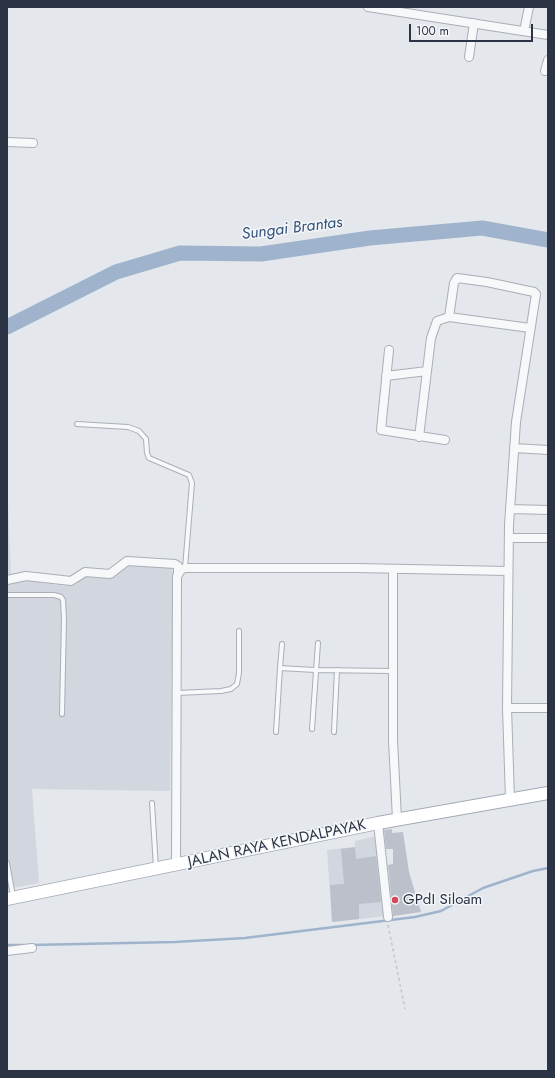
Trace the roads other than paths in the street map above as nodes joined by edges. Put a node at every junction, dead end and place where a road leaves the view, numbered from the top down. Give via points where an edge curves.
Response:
1 (368, 7) edge
2 (529, 7) edge
3 (378, 8) edge
4 (474, 23) junction
5 (524, 31) junction
6 (548, 35) edge
7 (469, 57) dead end
8 (548, 60) edge
9 (545, 71) dead end
10 (7, 142) edge
11 (33, 143) dead end
12 (449, 317) junction
13 (530, 328) junction
14 (389, 350) dead end
15 (427, 371) junction
16 (386, 376) junction
17 (77, 424) dead end
18 (419, 437) junction
19 (445, 440) dead end
20 (514, 448) junction
21 (548, 450) edge
22 (511, 509) junction
23 (548, 510) edge
24 (510, 538) junction
25 (548, 538) edge
26 (185, 568) junction
27 (393, 569) junction
28 (508, 572) junction
29 (178, 575) junction
30 (7, 580) edge
31 (7, 595) edge
32 (239, 631) dead end
33 (318, 643) dead end
34 (282, 644) dead end
35 (280, 668) junction
36 (315, 670) junction
37 (337, 670) junction
38 (392, 671) junction
39 (178, 694) junction
40 (508, 708) junction
41 (548, 708) edge
42 (62, 714) dead end
43 (312, 729) dead end
44 (276, 732) dead end
45 (334, 732) dead end
46 (548, 793) edge
47 (510, 799) junction
48 (152, 802) dead end
49 (397, 819) junction
50 (378, 823) junction
51 (7, 863) edge
52 (176, 865) junction
53 (156, 869) junction
54 (10, 899) edge
55 (388, 921) road end
56 (32, 948) dead end
57 (7, 951) edge

1 - 3 street
2 - 5 street
3 - 4 street
4 - 5 street
4 - 7 street
5 - 6 street
8 - 9 street
10 - 11 street
12 - 13 street
12 - 13 street via 455,280 474,280 536,293
12 - 15 street via 439,320 434,327
13 - 20 street
14 - 16 street
15 - 16 street
15 - 18 street
16 - 18 street via 381,430
17 - 26 lane via 120,426 139,431 146,440 149,458 189,475 192,483
18 - 19 street
20 - 21 street
20 - 22 street
22 - 23 street
22 - 24 street
24 - 25 street
24 - 28 street
26 - 27 street
26 - 29 street
27 - 28 street
27 - 38 street
28 - 40 street
29 - 30 street via 178,566 175,564 127,561 110,574 85,572 71,581 26,576
29 - 39 street
31 - 42 lane via 54,595 63,600
32 - 39 lane via 237,684 231,689 221,691
33 - 36 lane
34 - 35 lane
35 - 36 lane
35 - 44 lane
36 - 37 lane
36 - 43 lane
37 - 38 lane
37 - 45 lane
38 - 49 street
39 - 52 street
40 - 41 street
40 - 47 street
46 - 47 main road, JALAN RAYA KENDALPAYAK
47 - 49 main road, JALAN RAYA KENDALPAYAK
48 - 53 lane
49 - 50 main road, JALAN RAYA KENDALPAYAK
50 - 52 main road, JALAN RAYA KENDALPAYAK
50 - 55 street
51 - 54 lane
52 - 53 main road, JALAN RAYA KENDALPAYAK
53 - 54 main road, JALAN RAYA KENDALPAYAK
56 - 57 street

